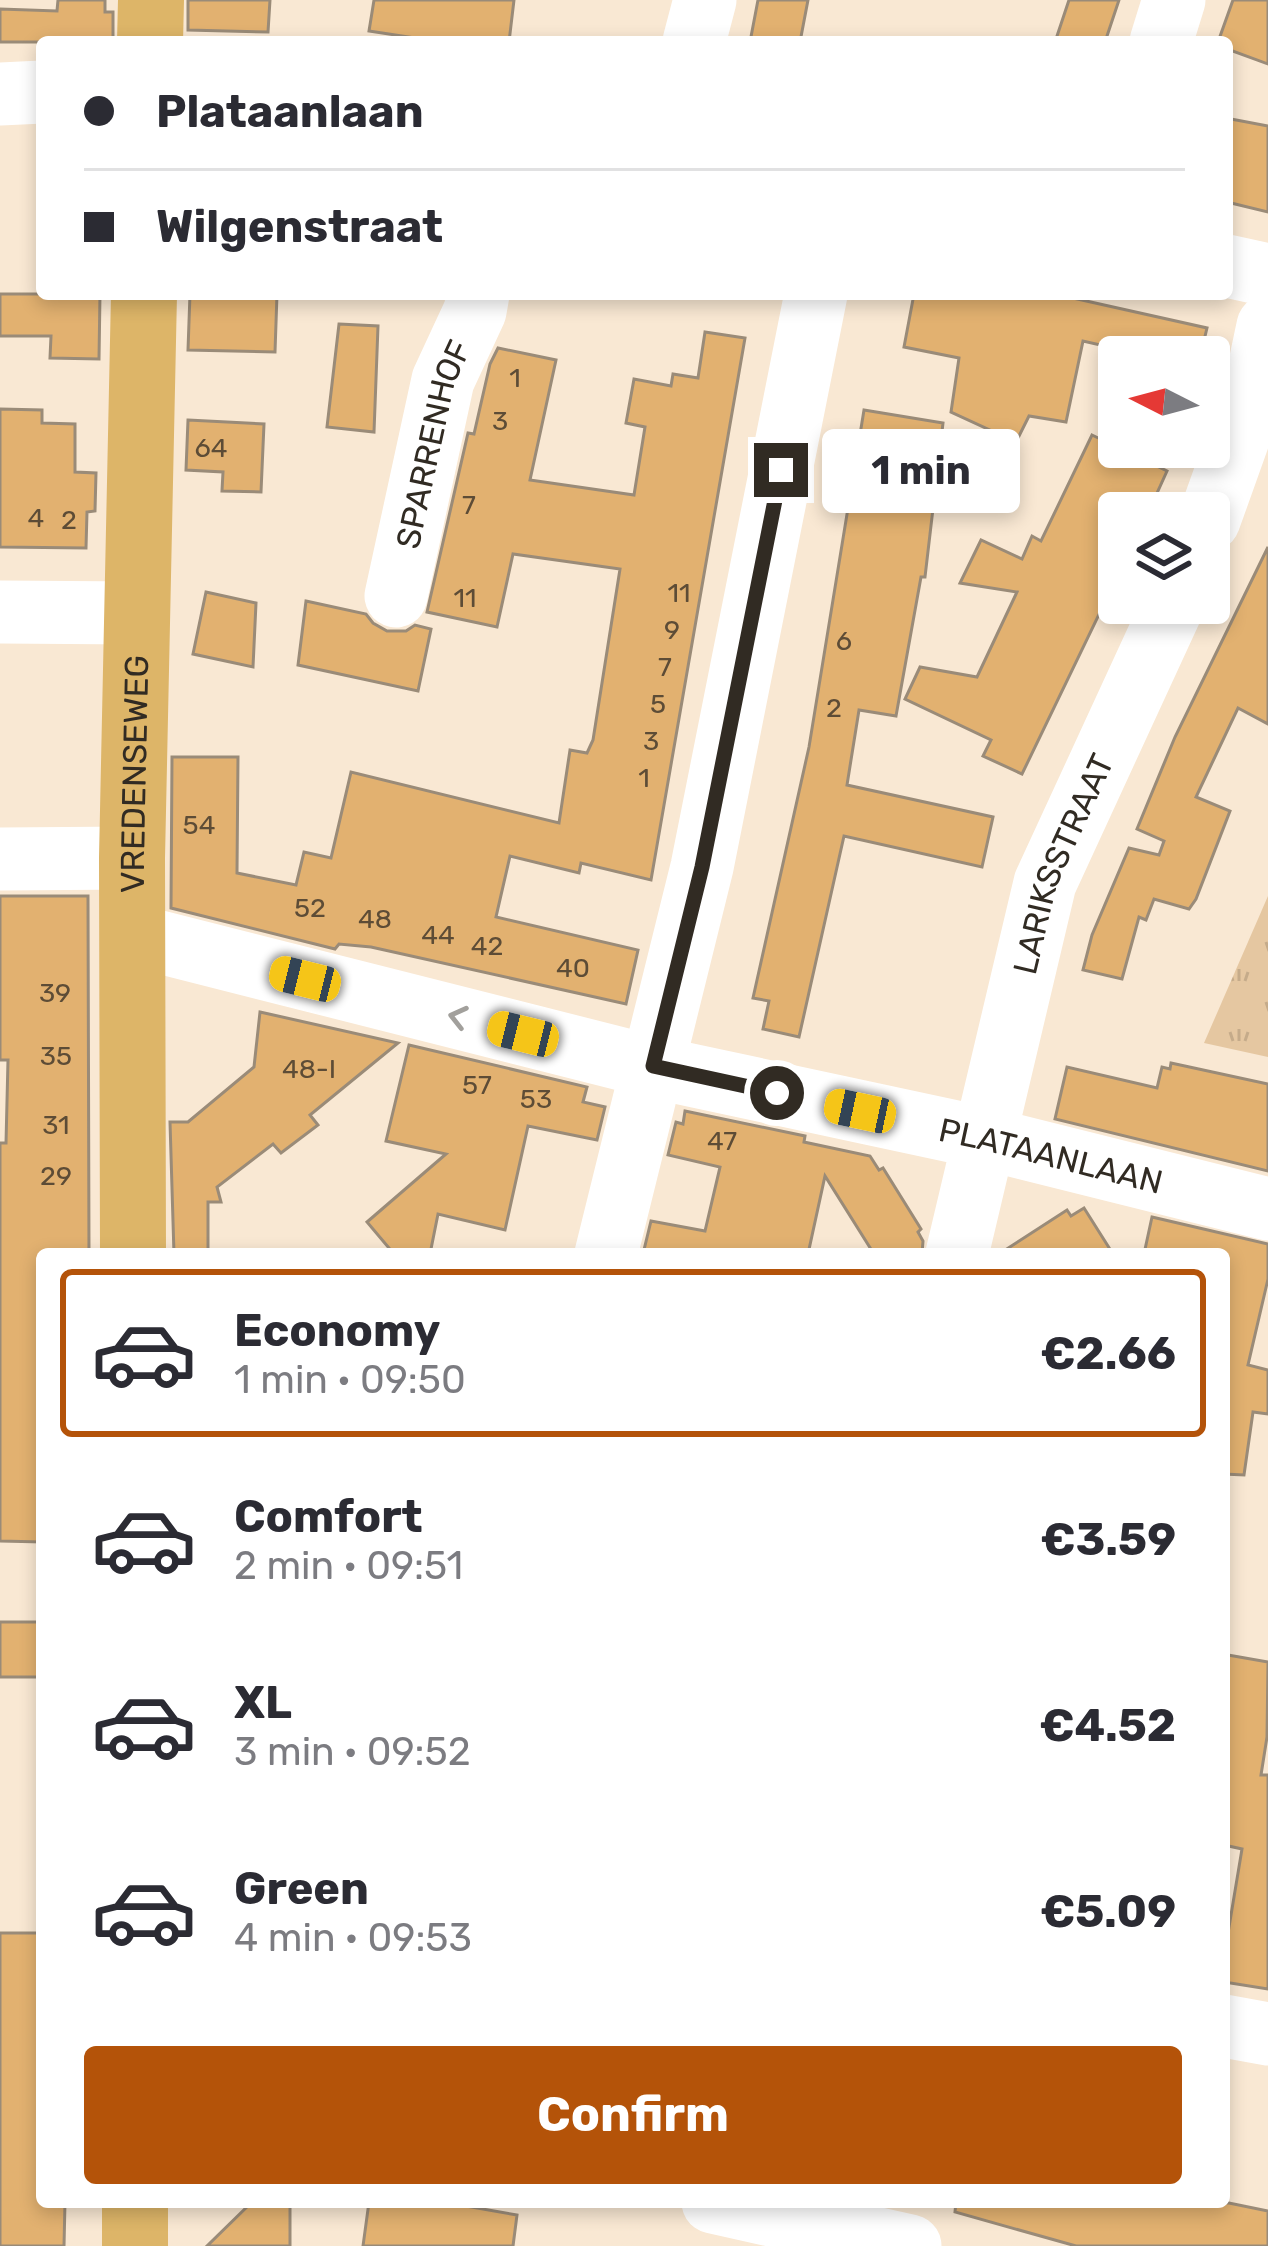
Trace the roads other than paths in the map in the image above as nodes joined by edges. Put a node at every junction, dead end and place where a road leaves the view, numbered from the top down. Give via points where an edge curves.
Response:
1 (151, 0) edge
2 (705, 0) edge
3 (1174, 0) edge
4 (150, 36) edge
5 (696, 36) edge
6 (1163, 36) edge
7 (36, 92) edge
8 (0, 94) edge
9 (1233, 267) edge
10 (1268, 274) edge
11 (144, 300) edge
12 (477, 300) edge
13 (815, 300) edge
14 (1268, 326) edge
15 (1219, 492) edge
16 (396, 596) dead end
17 (0, 612) edge
18 (136, 613) junction
19 (1164, 624) edge
20 (132, 858) junction
21 (0, 859) edge
22 (132, 935) junction
23 (653, 1066) junction
24 (984, 1138) junction
25 (1268, 1209) edge
26 (133, 1248) edge
27 (608, 1248) edge
28 (957, 1248) edge
29 (1230, 2027) edge
30 (1268, 2034) edge
31 (135, 2208) edge
32 (750, 2208) edge
33 (135, 2246) edge
34 (910, 2246) edge

1 - 4 main road
2 - 5 street
3 - 6 street
7 - 8 street
9 - 10 street
11 - 18 main road, VREDENSEWEG
12 - 16 street, SPARRENHOF via 443,380
13 - 23 street via 702,867
14 - 15 street
17 - 18 street
18 - 20 main road, VREDENSEWEG
19 - 24 street, LARIKSSTRAAT via 1045,883
20 - 21 street
20 - 22 main road, VREDENSEWEG
23 -> 22 street, PLATAANLAAN
22 - 26 main road, VREDENSEWEG
23 - 24 street, PLATAANLAAN
23 - 27 street
24 - 25 street, PLATAANLAAN
24 - 28 street, LARIKSSTRAAT
29 - 30 street
31 - 33 main road
32 - 34 street

